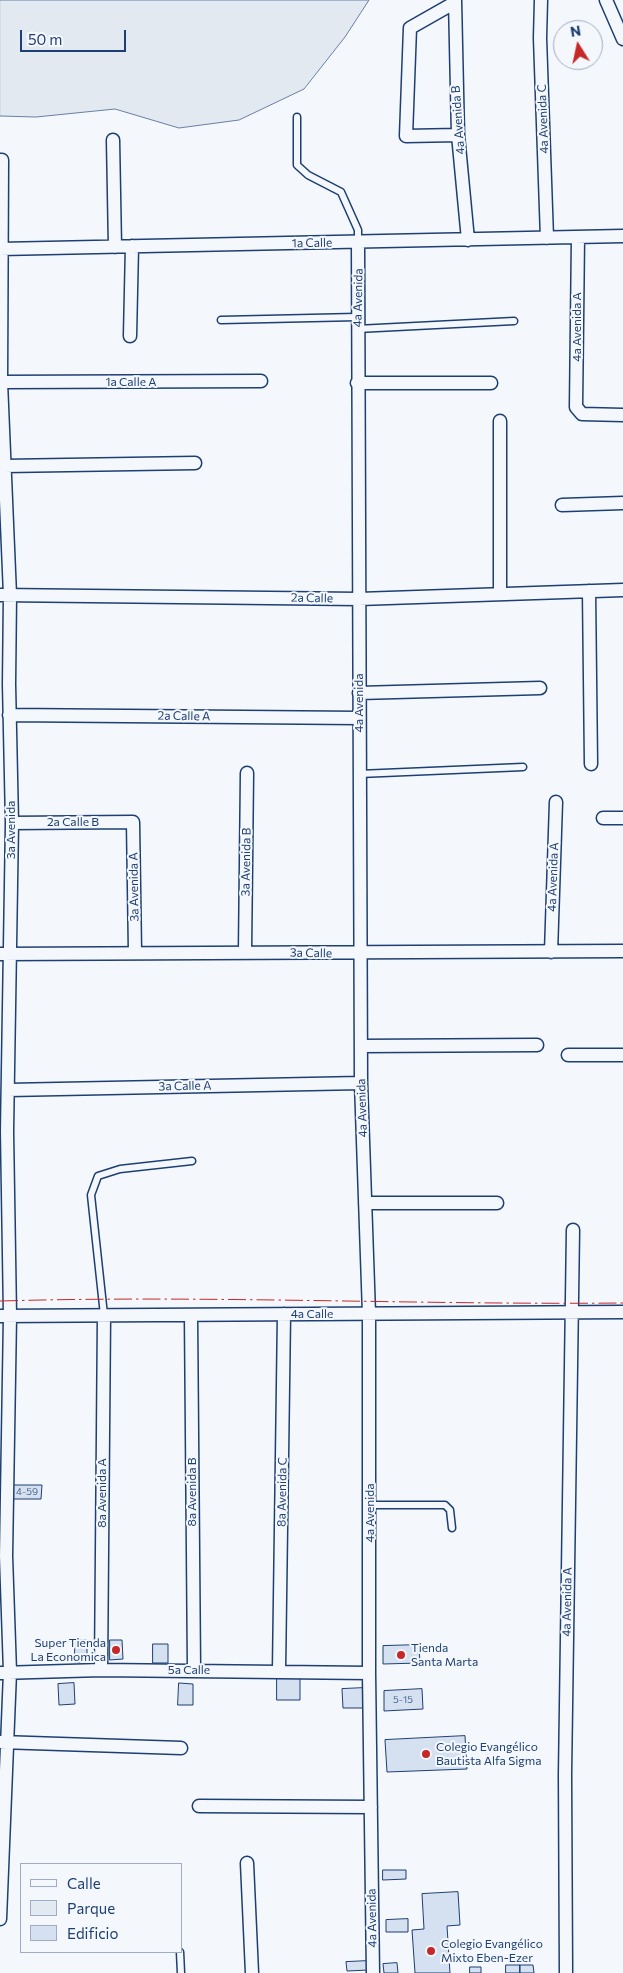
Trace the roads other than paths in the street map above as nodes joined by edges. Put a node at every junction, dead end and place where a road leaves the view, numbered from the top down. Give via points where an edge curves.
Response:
1 (542, 0) edge
2 (606, 0) edge
3 (454, 1) edge
4 (623, 39) edge
5 (297, 117) dead end
6 (458, 135) junction
7 (114, 140) dead end
8 (1, 160) edge
9 (623, 236) edge
10 (578, 237) junction
11 (547, 238) junction
12 (468, 240) junction
13 (358, 243) junction
14 (132, 246) junction
15 (115, 247) junction
16 (1, 249) edge
17 (221, 320) dead end
18 (514, 321) dead end
19 (357, 323) junction
20 (130, 336) dead end
21 (261, 381) dead end
22 (1, 382) edge
23 (357, 383) junction
24 (491, 383) dead end
25 (623, 415) edge
26 (500, 421) dead end
27 (195, 463) dead end
28 (4, 466) junction
29 (623, 503) edge
30 (562, 505) dead end
31 (623, 590) edge
32 (590, 591) junction
33 (500, 594) junction
34 (5, 595) edge
35 (359, 599) junction
36 (5, 685) edge
37 (540, 688) dead end
38 (359, 693) junction
39 (10, 715) junction
40 (359, 718) junction
41 (591, 764) dead end
42 (523, 767) dead end
43 (247, 773) dead end
44 (359, 774) junction
45 (556, 802) dead end
46 (6, 806) edge
47 (603, 818) dead end
48 (623, 818) edge
49 (12, 822) junction
50 (133, 822) joint
51 (623, 951) edge
52 (135, 952) junction
53 (245, 952) junction
54 (550, 952) junction
55 (4, 954) edge
56 (360, 954) junction
57 (4, 1045) edge
58 (537, 1045) dead end
59 (361, 1046) junction
60 (623, 1054) edge
61 (568, 1055) dead end
62 (361, 1083) junction
63 (8, 1090) junction
64 (3, 1131) edge
65 (192, 1161) dead end
66 (4, 1181) edge
67 (365, 1202) junction
68 (497, 1202) dead end
69 (572, 1230) dead end
70 (572, 1312) junction
71 (623, 1312) edge
72 (284, 1314) junction
73 (369, 1314) junction
74 (104, 1315) junction
75 (191, 1315) junction
76 (5, 1316) edge
77 (370, 1505) junction
78 (452, 1528) dead end
79 (3, 1557) edge
80 (101, 1670) junction
81 (194, 1670) junction
82 (279, 1670) junction
83 (5, 1673) edge
84 (369, 1673) junction
85 (3, 1742) edge
86 (181, 1748) dead end
87 (199, 1806) dead end
88 (371, 1807) junction
89 (247, 1863) dead end
90 (0, 1919) edge
91 (180, 1953) edge
92 (181, 1973) edge
93 (252, 1973) edge
94 (373, 1973) edge
95 (566, 1973) edge

1 - 11 street, 4a Avenida C via 540,38
2 - 4 street
3 - 6 street, 4a Avenida B
3 - 6 street via 410,28 406,136
5 - 13 lane via 297,165 308,175 341,192 358,230
6 - 12 street, 4a Avenida B
7 - 15 street
8 - 16 street, 3a Avenida
9 - 10 street, 1a Calle
10 - 11 street, 1a Calle
10 - 25 street, 4a Avenida A via 576,407 582,414
11 - 12 street, 1a Calle
12 - 13 street, 1a Calle
13 - 14 street, 1a Calle
13 - 19 street, 4a Avenida
14 - 15 street, 1a Calle
14 - 20 street
15 - 16 street, 1a Calle
16 - 22 street, 3a Avenida
17 - 19 lane
18 - 19 lane
19 - 23 street, 4a Avenida
21 - 22 street, 1a Calle A
22 - 28 street, 3a Avenida
23 - 24 street
23 - 35 street, 4a Avenida
26 - 33 street
27 - 28 street
28 - 34 street, 3a Avenida
29 - 30 street
31 - 32 street, 2a Calle
32 - 33 street, 2a Calle
32 - 41 street
33 - 35 street, 2a Calle
34 - 35 street, 2a Calle
34 - 36 street, 3a Avenida
35 - 38 street, 4a Avenida
36 - 39 street, 3a Avenida
37 - 38 street
38 - 40 street, 4a Avenida
39 - 40 street, 2a Calle A
39 - 46 street, 3a Avenida
40 - 44 street, 4a Avenida
42 - 44 lane
43 - 53 street, 3a Avenida B
44 - 56 street, 4a Avenida
45 - 54 street, 4a Avenida A
46 - 49 street, 3a Avenida
47 - 48 street
49 - 50 street, 2a Calle B
49 - 55 street, 3a Avenida
50 - 52 street, 3a Avenida A
51 - 54 street, 3a Calle
52 - 53 street, 3a Calle
52 - 55 street, 3a Calle
53 - 56 street, 3a Calle
54 - 56 street, 3a Calle
55 - 57 street, 3a Avenida
56 - 59 street, 4a Avenida
57 - 63 street, 3a Avenida
58 - 59 street
59 - 62 street, 4a Avenida
60 - 61 street
62 - 63 street, 3a Calle A
62 - 67 street, 4a Avenida
63 - 64 street, 3a Avenida
64 - 66 street, 3a Avenida
65 - 74 lane via 120,1169 98,1176 91,1194
66 - 76 street, 3a Avenida
67 - 68 street
67 - 73 street, 4a Avenida
69 - 70 street, 4a Avenida A
70 - 71 street, 4a Calle
70 - 73 street, 4a Calle
70 - 95 street, 4a Avenida A via 565,1774
72 - 73 street, 4a Calle
72 - 75 street, 4a Calle
72 - 82 street, 8a Avenida C
73 - 77 street, 4a Avenida
74 - 75 street, 4a Calle
74 - 76 street, 4a Calle
74 - 80 street, 8a Avenida A
75 - 81 street, 8a Avenida B
76 - 79 street, 3a Avenida
77 - 78 lane via 445,1505 450,1510
77 - 84 street, 4a Avenida
79 - 83 street, 3a Avenida
80 - 81 street, 5a Calle
80 - 83 street, 5a Calle
81 - 82 street, 5a Calle
82 - 84 street, 5a Calle
83 - 85 street, 3a Avenida
84 - 88 street, 4a Avenida
85 - 86 street
85 - 90 street, 3a Avenida
87 - 88 street
88 - 94 street, 4a Avenida
89 - 93 street
91 - 92 lane

